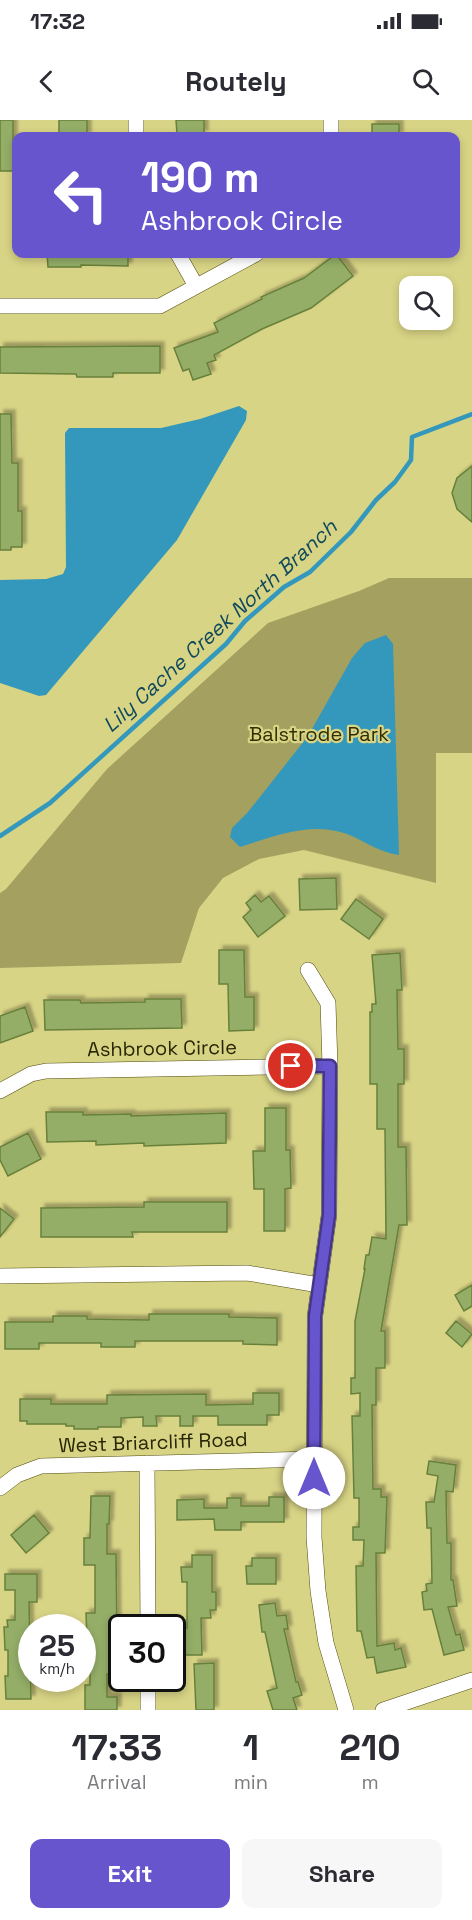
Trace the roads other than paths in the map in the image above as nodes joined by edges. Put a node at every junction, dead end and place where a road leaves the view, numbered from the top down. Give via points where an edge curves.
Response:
1 (180, 258) edge
2 (248, 258) edge
3 (196, 286) junction
4 (0, 306) edge
5 (308, 970) dead end
6 (330, 1066) junction
7 (0, 1091) edge
8 (0, 1276) edge
9 (319, 1286) junction
10 (314, 1459) junction
11 (147, 1463) junction
12 (0, 1488) edge
13 (148, 1614) edge
14 (472, 1680) edge
15 (148, 1692) edge
16 (148, 1710) edge
17 (346, 1710) edge
18 (383, 1710) edge

1 - 3 street
2 - 3 street
3 - 4 street via 160,306
5 - 6 street via 328,1003
6 - 7 street, Ashbrook Circle via 46,1071 20,1079
6 - 9 street via 329,1215
8 - 9 street via 247,1273
9 - 10 street via 315,1316
10 - 11 street, West Briarcliff Road
10 - 17 street via 318,1591 326,1642
11 - 12 street, West Briarcliff Road via 41,1466 17,1475
11 - 13 street
14 - 18 street
15 - 16 street

